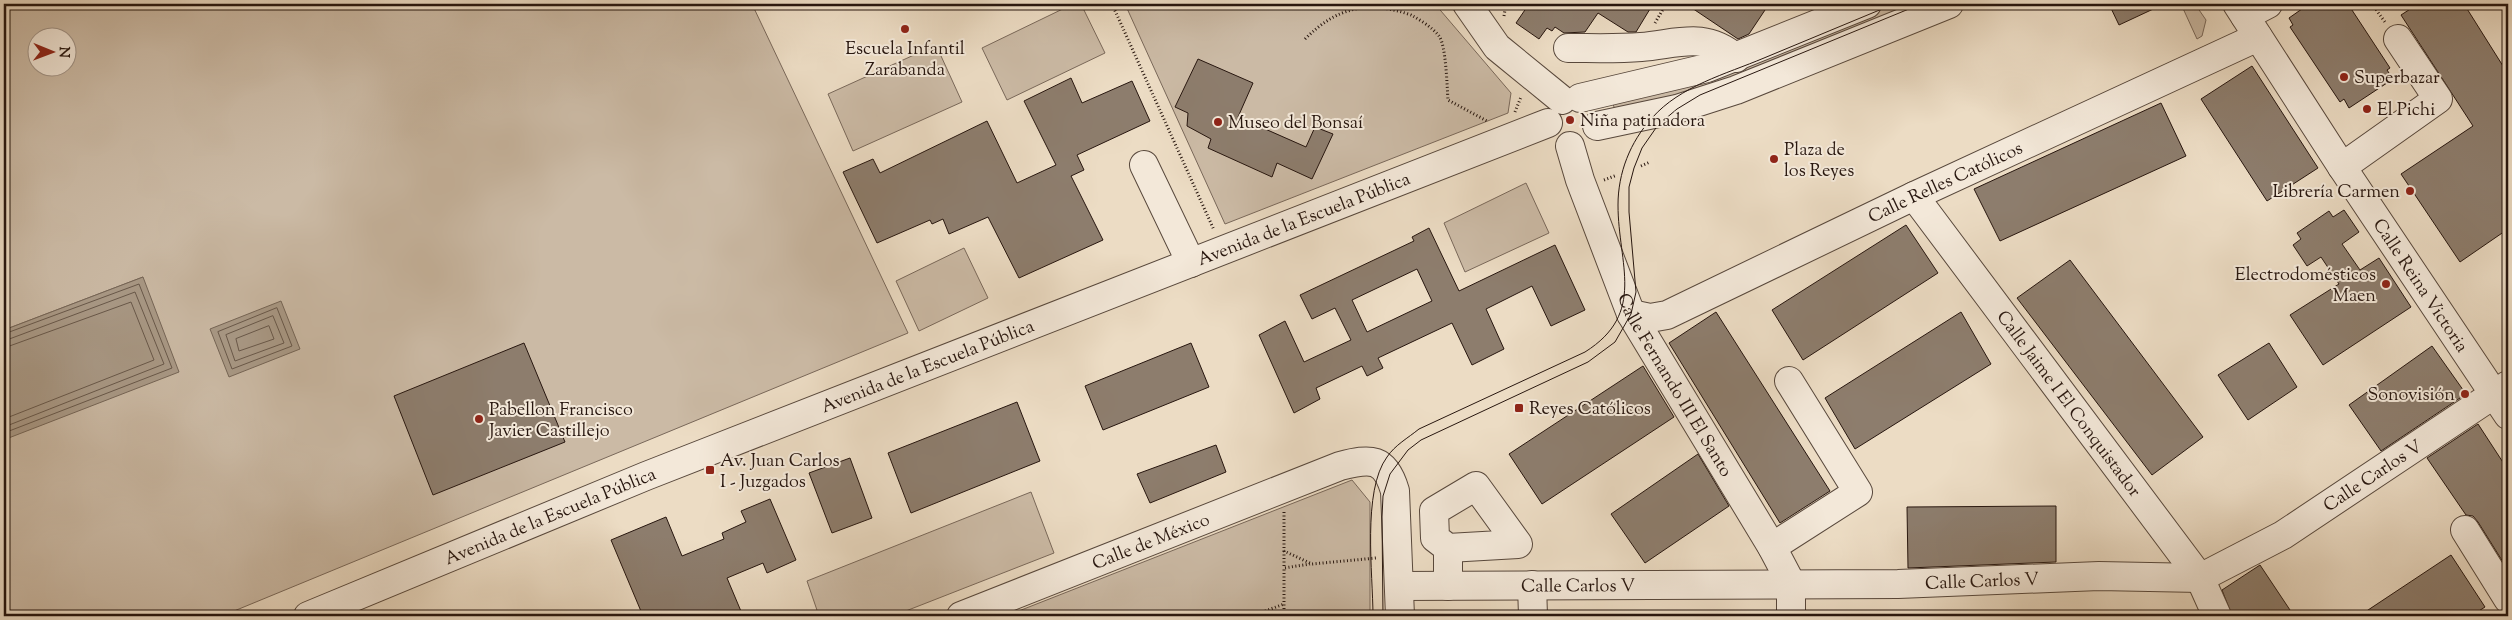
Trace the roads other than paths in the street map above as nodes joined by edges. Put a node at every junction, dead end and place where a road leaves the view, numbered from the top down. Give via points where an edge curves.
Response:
1 (1467, 4) edge
2 (1490, 4) edge
3 (1867, 4) edge
4 (1949, 4) edge
5 (2252, 15) edge
6 (1486, 30) junction
7 (2398, 38) dead end
8 (1568, 48) dead end
9 (1736, 58) junction
10 (1571, 99) junction
11 (1548, 123) junction
12 (1598, 126) junction
13 (1570, 146) junction
14 (1144, 165) dead end
15 (2342, 167) junction
16 (1914, 196) junction
17 (1191, 263) junction
18 (1631, 314) junction
19 (1789, 380) dead end
20 (2504, 398) edge
21 (2466, 530) dead end
22 (1772, 547) junction
23 (1448, 548) dead end
24 (2200, 578) junction
25 (1790, 583) junction
26 (1400, 586) junction
27 (1448, 586) junction
28 (1532, 586) junction
29 (2508, 599) edge
30 (308, 616) edge
31 (961, 616) edge
32 (1400, 616) edge
33 (1533, 616) edge
34 (1791, 616) edge
35 (2200, 616) edge
36 (2217, 616) edge

1 - 6 street
2 - 6 street
3 - 9 street
4 - 12 street via 1736,90 1677,109
5 - 15 street, Calle Reina Victoria
5 - 16 street, Calle Relles Católicos
6 - 10 street via 1497,47
7 - 15 street via 2438,99
8 - 9 street via 1641,47 1687,39 1721,46
9 - 10 street via 1707,68
10 - 11 street via 1551,112
10 - 12 street via 1594,109
11 - 13 street via 1555,139
11 - 17 street, Avenida de la Escuela Pública
12 - 13 street via 1583,145
13 - 18 street, Calle Fernando III El Santo
14 - 17 street
15 - 20 street, Calle Reina Victoria
16 - 18 street, Calle Relles Católicos via 1667,315 1650,318
16 - 24 street, Calle Jaime I El Conquistador
17 - 30 street, Avenida de la Escuela Pública via 646,476
18 - 22 street, Calle Fernando III El Santo
19 - 22 street via 1858,492
20 - 24 street, Calle Carlos V via 2283,535
21 - 29 street
22 - 25 street, Calle Fernando III El Santo
23 - 27 street
24 - 25 street, Calle Carlos V via 2099,576 1898,584
24 - 35 street
24 - 36 street, Calle Jaime I El Conquistador
25 - 28 street, Calle Carlos V
25 - 34 street, Calle Fernando III El Santo
26 - 27 street, Calle Carlos V
26 - 31 street, Calle de México via 1395,491 1390,474 1372,461 1363,460 1340,466
26 - 32 street
27 - 28 street, Calle Carlos V
28 - 33 street

